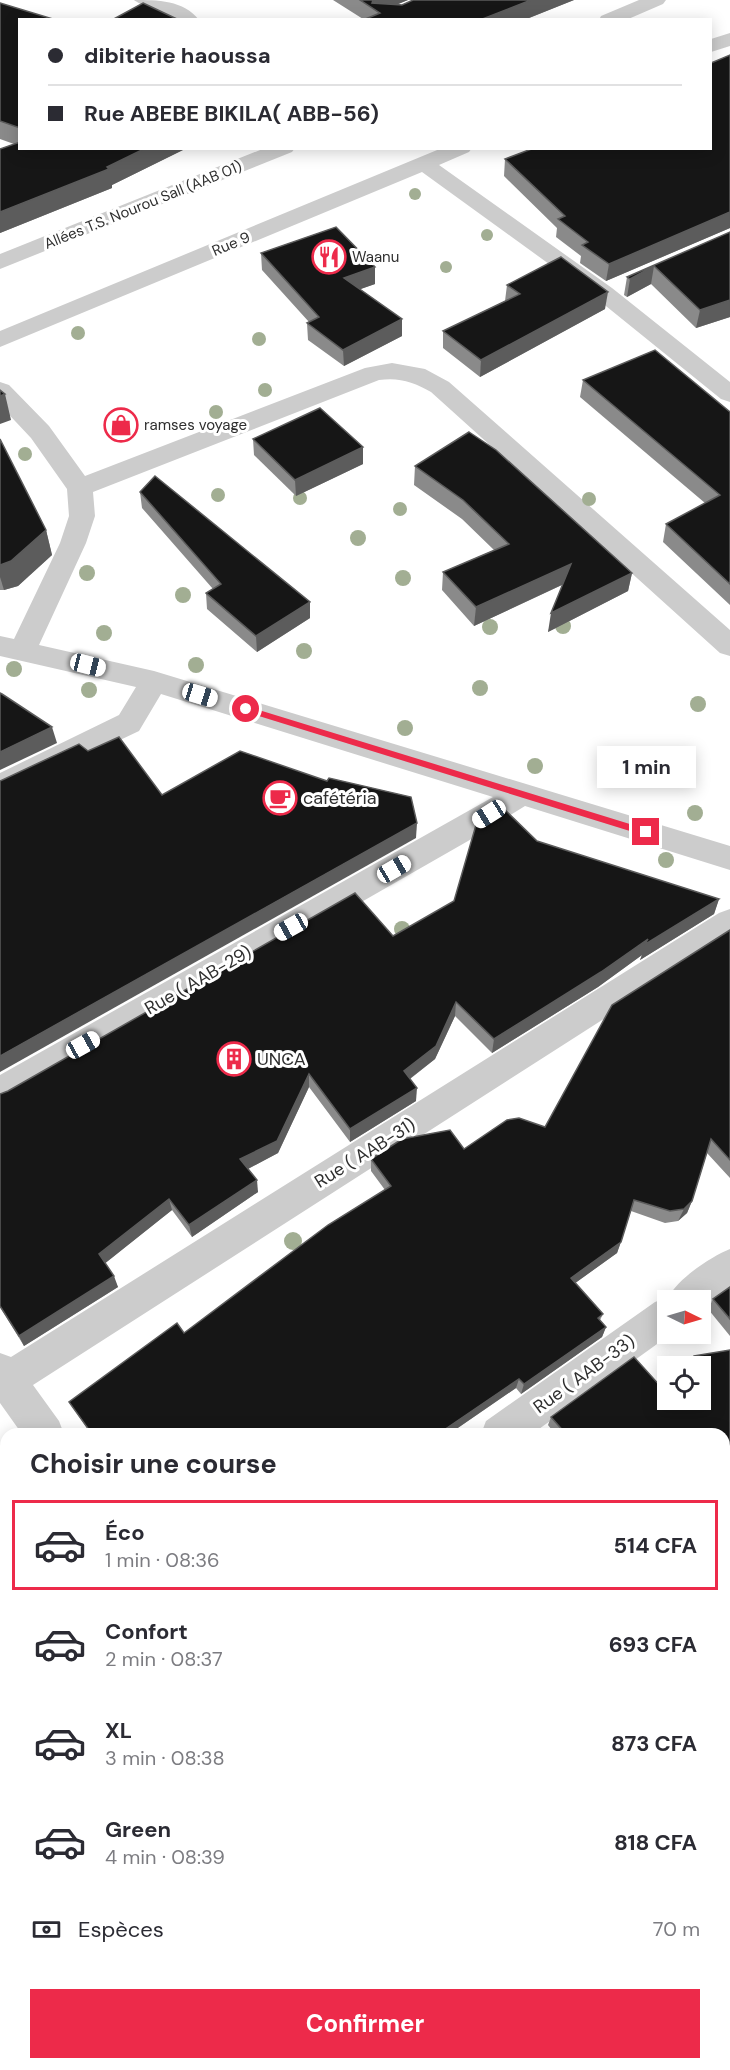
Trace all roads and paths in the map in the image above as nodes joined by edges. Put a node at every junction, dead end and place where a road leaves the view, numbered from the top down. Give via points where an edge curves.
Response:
1 (144, 0) edge
2 (656, 0) edge
3 (179, 5) edge
4 (189, 18) edge
5 (613, 18) edge
6 (730, 39) edge
7 (712, 46) edge
8 (280, 150) edge
9 (457, 150) edge
10 (424, 164) junction
11 (0, 262) edge
12 (625, 284) dead end
13 (604, 293) junction
14 (0, 340) edge
15 (0, 390) edge
16 (730, 394) edge
17 (80, 488) junction
18 (730, 646) edge
19 (11, 648) edge
20 (154, 681) junction
21 (0, 786) edge
22 (520, 794) junction
23 (730, 858) edge
24 (730, 922) edge
25 (0, 1092) edge
26 (730, 1266) edge
27 (699, 1290) edge
28 (657, 1322) edge
29 (2, 1379) edge
30 (40, 1428) edge
31 (508, 1428) edge

1 - 3 street
2 - 5 street
3 - 4 street
6 - 7 street
8 - 11 street, Allées T.S. Nourou Sall (AAB 01)
9 - 10 street, Rue 9
10 - 13 street
10 - 14 street, Rue 9
12 - 13 street
13 - 16 street
15 - 17 street via 40,432
17 - 18 street via 374,373 408,371 440,387
17 - 19 street via 82,516 73,543
19 - 20 street
20 - 21 street via 129,723
20 - 22 street
22 - 23 street
22 - 25 street, Rue ( AAB-29)
24 - 29 street, Rue ( AAB-31)
26 - 27 street
28 - 31 street, Rue ( AAB-33)
29 - 30 street

